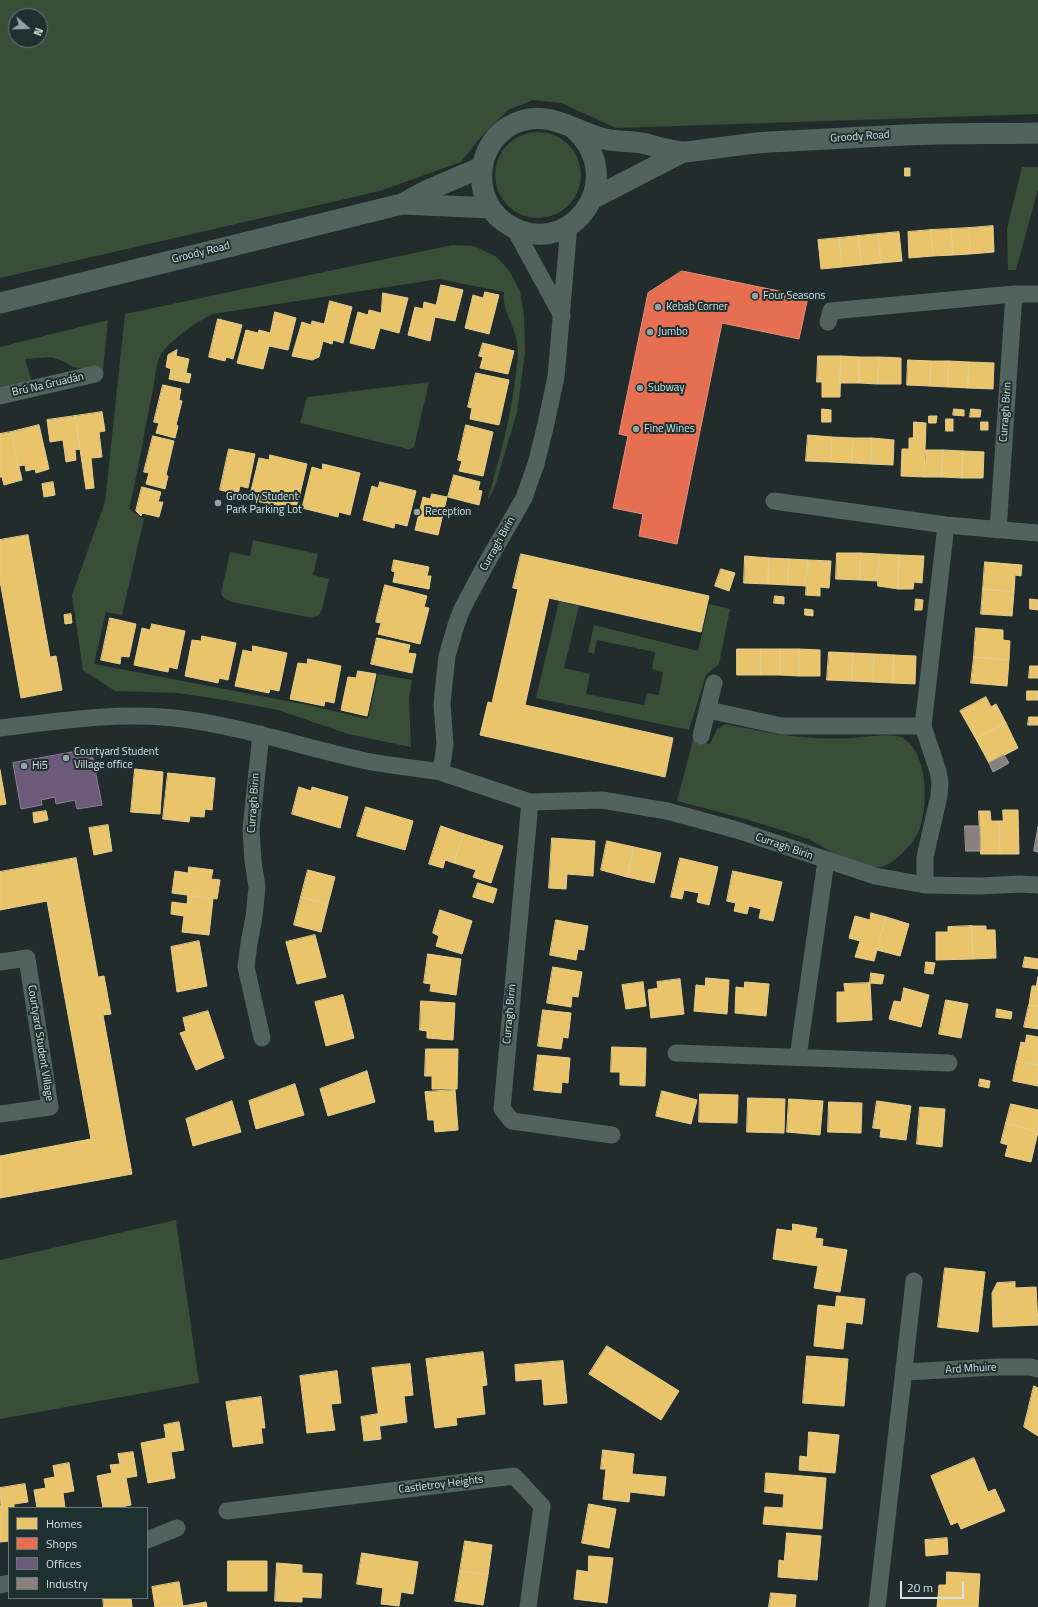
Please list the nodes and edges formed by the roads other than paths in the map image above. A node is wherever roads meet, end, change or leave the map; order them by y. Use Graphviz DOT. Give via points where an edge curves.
graph roads {
  1 [pos="572,128"];
  2 [pos="1038,133"];
  3 [pos="683,152"];
  4 [pos="482,167"];
  5 [pos="592,199"];
  6 [pos="402,204"];
  7 [pos="491,208"];
  8 [pos="569,225"];
  9 [pos="514,228"];
  10 [pos="1014,294"];
  11 [pos="1038,294"];
  12 [pos="0,303"];
  13 [pos="562,316"];
  14 [pos="828,322"];
  15 [pos="95,374"];
  16 [pos="0,396"];
  17 [pos="774,501"];
  18 [pos="946,525"];
  19 [pos="998,530"];
  20 [pos="1038,533"];
  21 [pos="714,683"];
  22 [pos="708,710"];
  23 [pos="923,726"];
  24 [pos="0,728"];
  25 [pos="261,734"];
  26 [pos="701,736"];
  27 [pos="440,772"];
  28 [pos="530,802"];
  29 [pos="826,861"];
  30 [pos="925,885"];
  31 [pos="1038,885"];
  32 [pos="0,962"];
  33 [pos="262,1038"];
  34 [pos="676,1053"];
  35 [pos="798,1057"];
  36 [pos="949,1063"];
  37 [pos="0,1114"];
  38 [pos="612,1135"];
  39 [pos="914,1281"];
  40 [pos="1038,1369"];
  41 [pos="904,1372"];
  42 [pos="227,1511"];
  43 [pos="177,1528"];
  44 [pos="148,1540"];
  45 [pos="528,1607"];
  46 [pos="877,1607"];
  1 -- 3 [label="street" via="603,139 640,142"];
  1 -- 4 [label="street" via="550,119 520,121 504,129 491,143"];
  1 -- 5 [label="street" via="589,147 597,171"];
  2 -- 3 [label="street, Groody Road" via="905,135 763,143"];
  3 -- 5 [label="street"];
  4 -- 6 [label="street"];
  4 -- 7 [label="street" via="482,185"];
  5 -- 8 [label="street" via="580,216"];
  6 -- 7 [label="street"];
  6 -- 12 [label="street, Groody Road"];
  7 -- 9 [label="street"];
  8 -- 9 [label="street" via="546,234 526,233"];
  8 -- 13 [label="street, Curragh Birin"];
  9 -- 13 [label="street"];
  10 -- 11 [label="street"];
  10 -- 14 [label="street" via="831,310"];
  10 -- 19 [label="street, Curragh Birin"];
  13 -- 27 [label="street, Curragh Birin" via="553,394 536,464 524,498 462,609 447,656 442,704 445,744"];
  15 -- 16 [label="street, Brú Na Gruadán"];
  17 -- 18 [label="street"];
  18 -- 19 [label="street"];
  18 -- 23 [label="street"];
  19 -- 20 [label="street"];
  21 -- 22 [label="street"];
  22 -- 23 [label="street" via="782,726"];
  22 -- 26 [label="street"];
  23 -- 30 [label="street" via="940,783 925,857"];
  24 -- 25 [label="street, Curragh Birin" via="87,717 139,716 176,718"];
  25 -- 27 [label="street, Curragh Birin" via="372,762"];
  25 -- 33 [label="street, Curragh Birin" via="251,829 257,887 246,968"];
  27 -- 28 [label="street, Curragh Birin"];
  28 -- 29 [label="street, Curragh Birin" via="602,800 667,811 737,830"];
  28 -- 38 [label="street, Curragh Birin" via="502,1109 512,1121"];
  29 -- 30 [label="street, Curragh Birin" via="875,876"];
  29 -- 35 [label="street, Curragh Birin"];
  30 -- 31 [label="street, Curragh Birin"];
  32 -- 37 [label="street, Courtyard Student Village" via="27,958 50,1106"];
  34 -- 35 [label="street"];
  35 -- 36 [label="street"];
  39 -- 41 [label="street"];
  40 -- 41 [label="street, Ard Mhuire" via="997,1367"];
  41 -- 46 [label="street"];
  42 -- 45 [label="street, Castletroy Heights" via="514,1476 542,1506"];
  43 -- 44 [label="street"];
}
